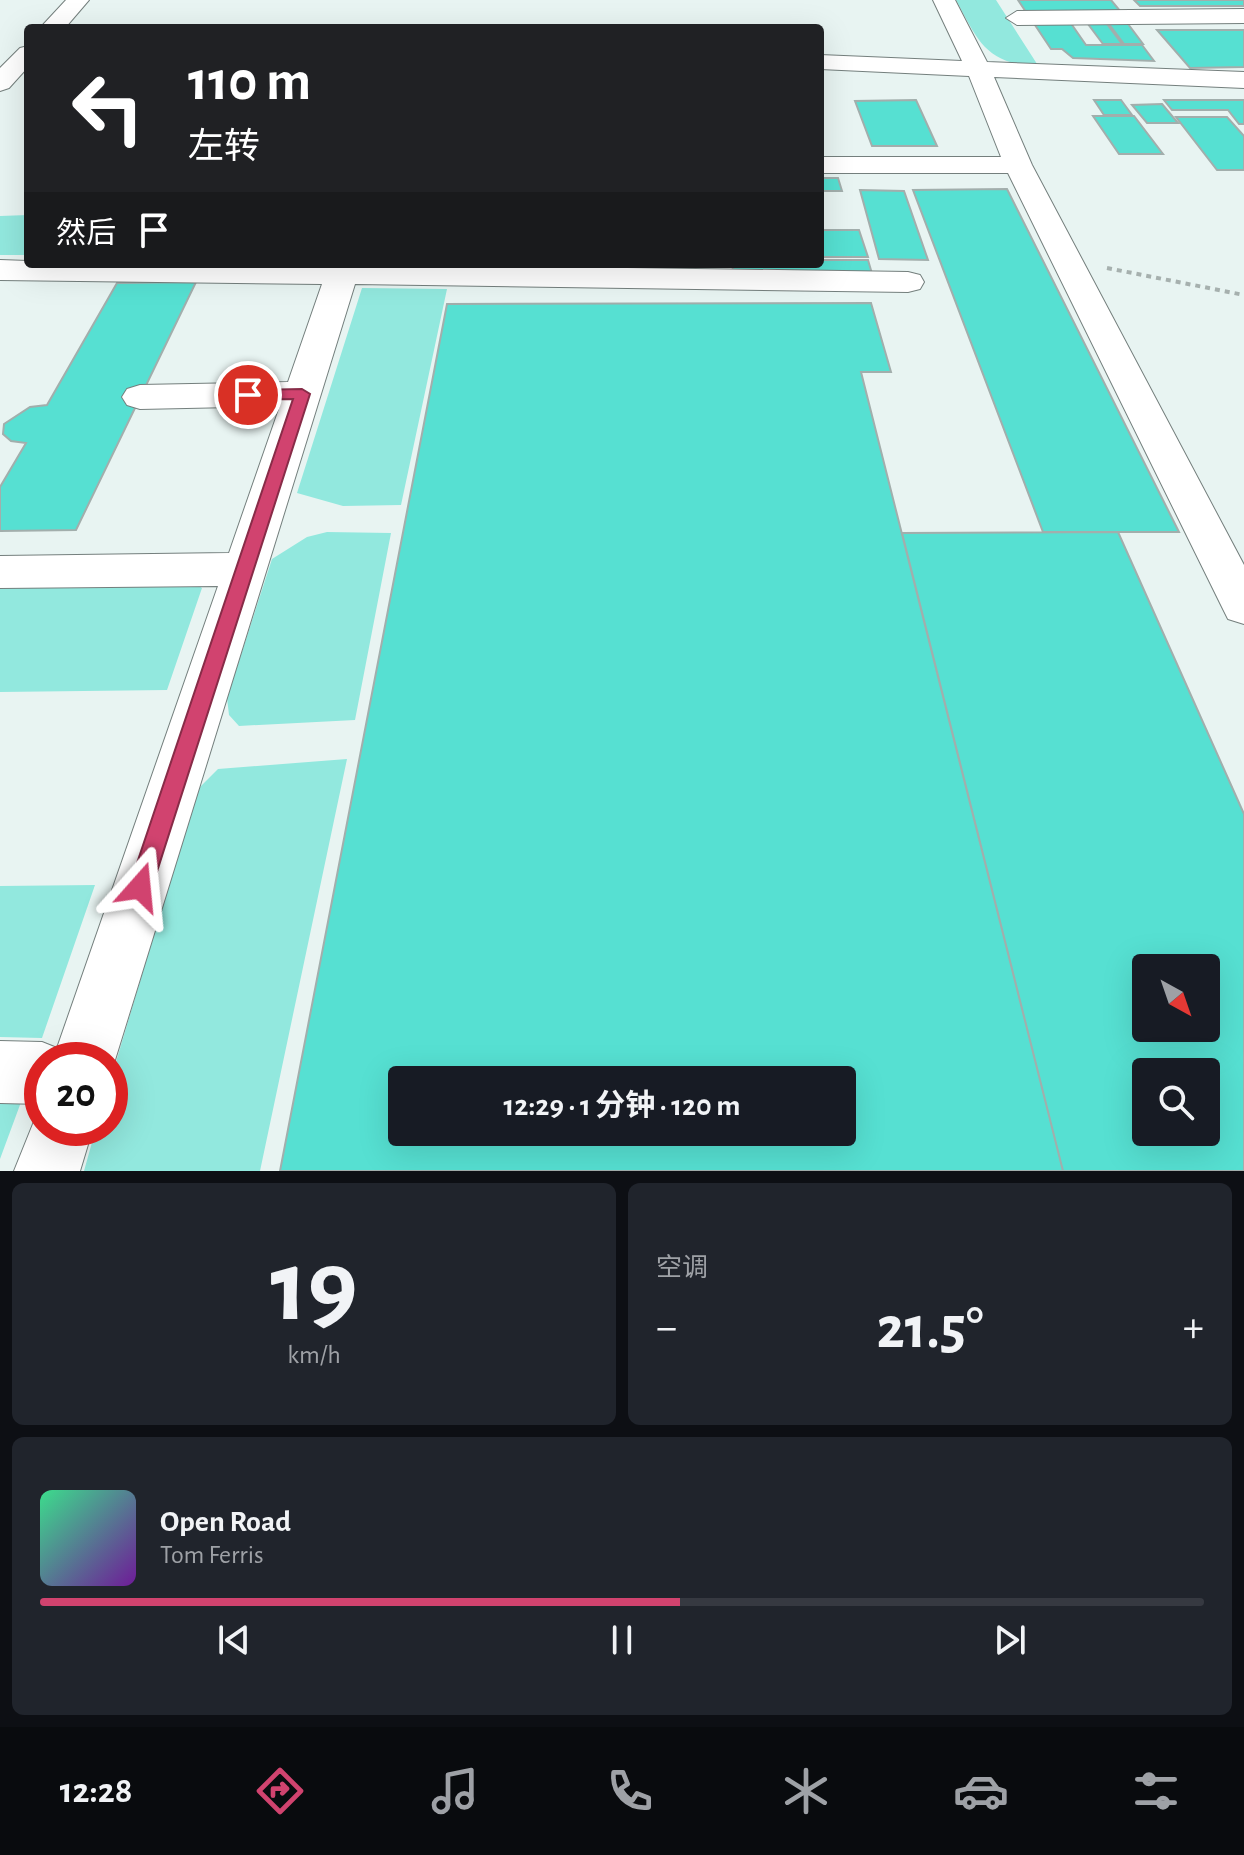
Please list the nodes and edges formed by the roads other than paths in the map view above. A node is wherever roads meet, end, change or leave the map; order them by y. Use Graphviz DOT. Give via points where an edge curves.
graph roads {
  1 [pos="78,0"];
  2 [pos="944,0"];
  3 [pos="1010,9"];
  4 [pos="1244,16"];
  5 [pos="56,24"];
  6 [pos="24,57"];
  7 [pos="824,62"];
  8 [pos="977,66"];
  9 [pos="1053,70"];
  10 [pos="1244,80"];
  11 [pos="0,83"];
  12 [pos="824,165"];
  13 [pos="1018,165"];
  14 [pos="0,270"];
  15 [pos="343,270"];
  16 [pos="670,272"];
  17 [pos="908,282"];
  18 [pos="302,394"];
  19 [pos="140,397"];
  20 [pos="244,569"];
  21 [pos="0,572"];
  22 [pos="1244,607"];
  23 [pos="90,1042"];
  24 [pos="0,1072"];
  25 [pos="24,1073"];
  26 [pos="55,1146"];
  27 [pos="47,1171"];
  1 -- 5 [label="street"];
  2 -- 8 [label="street"];
  3 -- 4 [label="street"];
  3 -- 9 [label="street"];
  6 -- 11 [label="street"];
  7 -- 8 [label="street"];
  8 -- 9 [label="street"];
  8 -- 13 [label="street"];
  9 -- 10 [label="street"];
  12 -- 13 [label="street"];
  13 -- 22 [label="street"];
  14 -- 15 [label="street"];
  15 -- 16 [label="street"];
  15 -- 18 [label="street"];
  16 -- 17 [label="street"];
  18 -- 19 [label="street"];
  18 -- 20 [label="street"];
  20 -- 21 [label="street"];
  20 -- 23 [label="street"];
  24 -- 25 [label="street"];
  26 -- 27 [label="street"];
}
